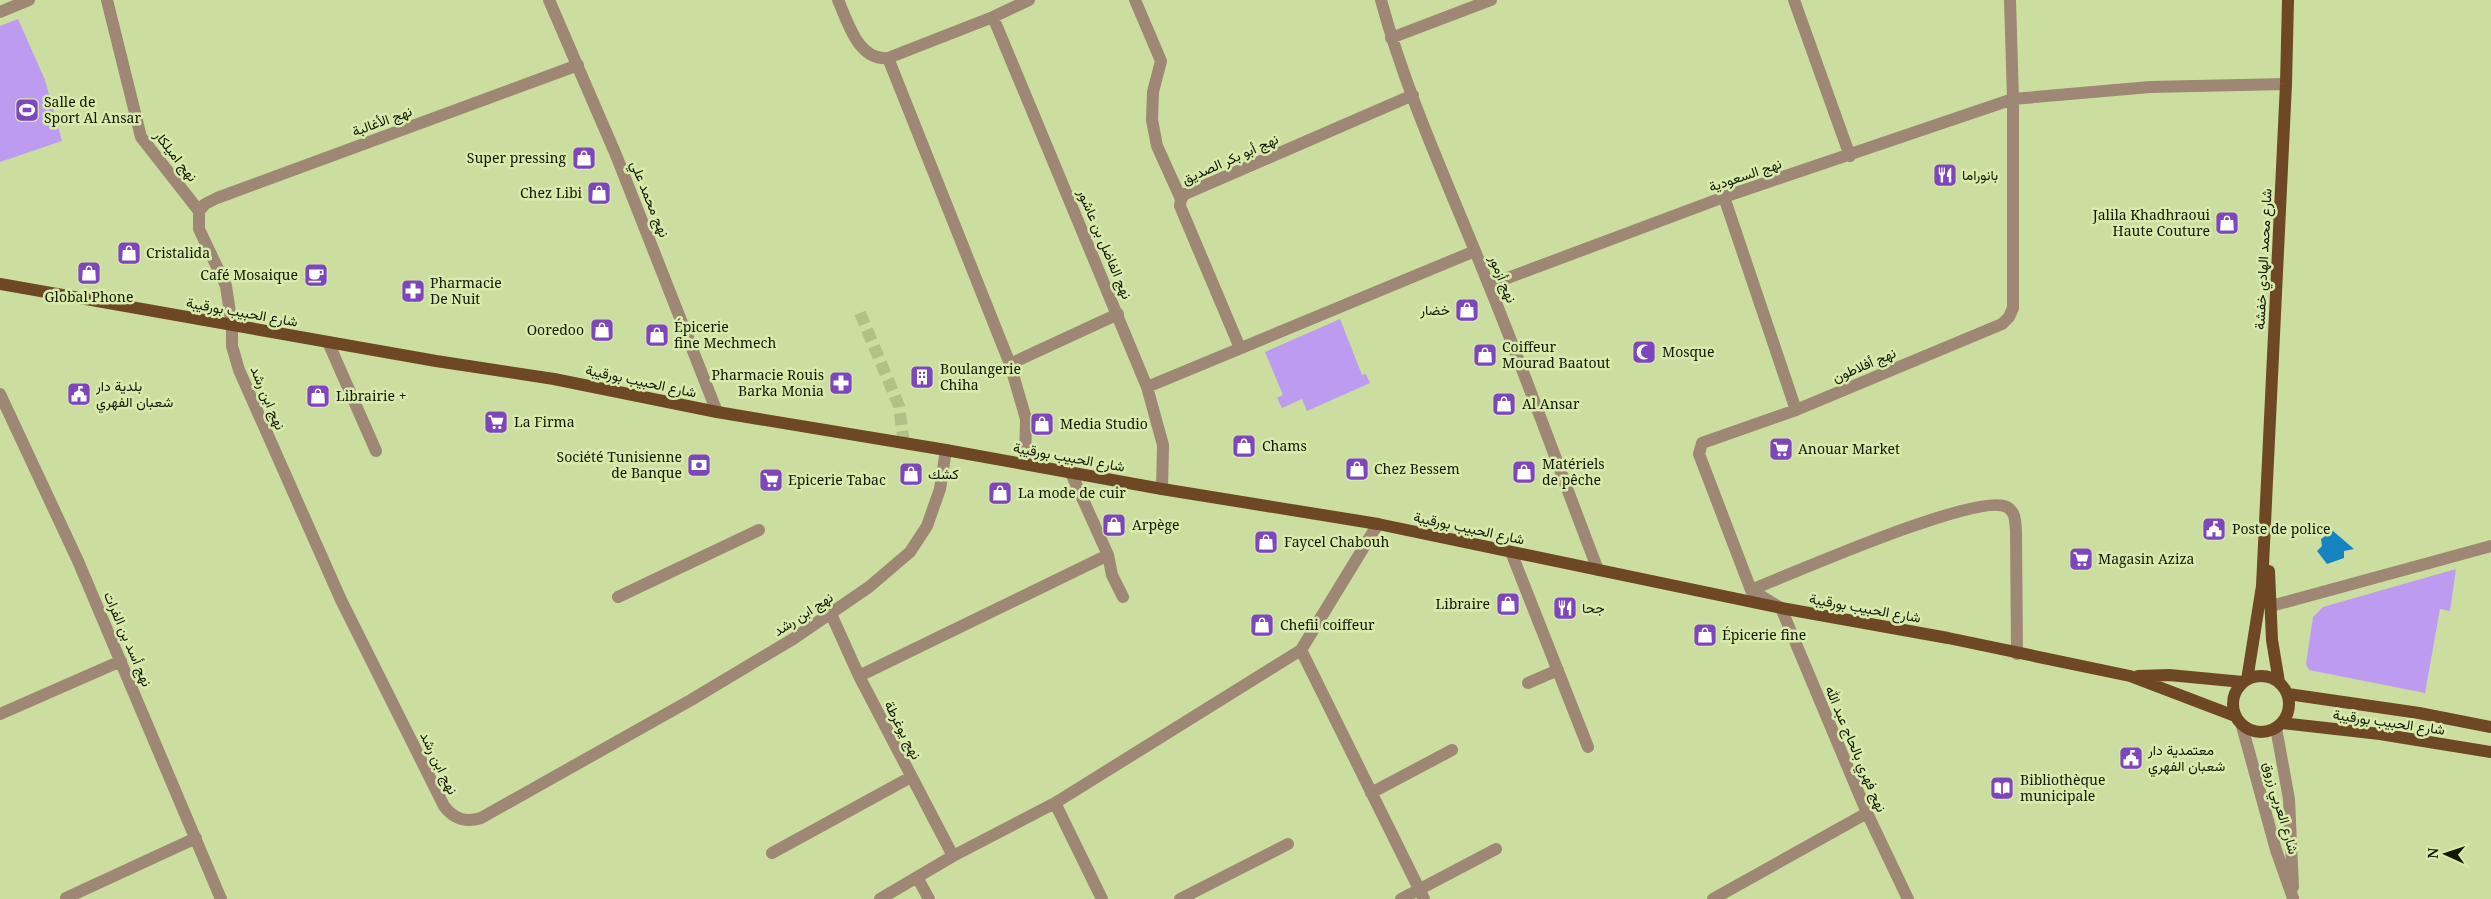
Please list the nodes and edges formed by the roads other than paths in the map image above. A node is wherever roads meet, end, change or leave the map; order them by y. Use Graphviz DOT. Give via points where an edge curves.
graph roads {
  1 [pos="29,0"];
  2 [pos="108,0"];
  3 [pos="549,0"];
  4 [pos="838,0"];
  5 [pos="1029,0"];
  6 [pos="1135,0"];
  7 [pos="1381,0"];
  8 [pos="1491,0"];
  9 [pos="1794,0"];
  10 [pos="2010,0"];
  11 [pos="2288,0"];
  12 [pos="0,12"];
  13 [pos="992,17"];
  14 [pos="1391,38"];
  15 [pos="888,58"];
  16 [pos="578,65"];
  17 [pos="2286,84"];
  18 [pos="1413,95"];
  19 [pos="2013,99"];
  20 [pos="1850,156"];
  21 [pos="1724,197"];
  22 [pos="1181,199"];
  23 [pos="199,211"];
  24 [pos="1475,251"];
  25 [pos="0,284"];
  26 [pos="1489,285"];
  27 [pos="1118,314"];
  28 [pos="232,326"];
  29 [pos="328,342"];
  30 [pos="1240,348"];
  31 [pos="1010,364"];
  32 [pos="1147,387"];
  33 [pos="0,394"];
  34 [pos="1796,410"];
  35 [pos="717,412"];
  36 [pos="946,450"];
  37 [pos="376,451"];
  38 [pos="1024,464"];
  39 [pos="1071,473"];
  40 [pos="1162,489"];
  41 [pos="2266,519"];
  42 [pos="1378,524"];
  43 [pos="759,530"];
  44 [pos="2491,546"];
  45 [pos="1511,552"];
  46 [pos="1108,555"];
  47 [pos="1598,570"];
  48 [pos="1752,590"];
  49 [pos="618,597"];
  50 [pos="1123,597"];
  51 [pos="2271,606"];
  52 [pos="1781,608"];
  53 [pos="831,614"];
  54 [pos="1301,650"];
  55 [pos="2017,654"];
  56 [pos="121,661"];
  57 [pos="1558,670"];
  58 [pos="859,676"];
  59 [pos="2130,676"];
  60 [pos="2245,681"];
  61 [pos="2279,682"];
  62 [pos="1528,683"];
  63 [pos="2288,694"];
  64 [pos="0,714"];
  65 [pos="2239,721"];
  66 [pos="2279,725"];
  67 [pos="2491,727"];
  68 [pos="1588,746"];
  69 [pos="1452,750"];
  70 [pos="2491,752"];
  71 [pos="911,777"];
  72 [pos="1371,793"];
  73 [pos="1054,803"];
  74 [pos="1867,813"];
  75 [pos="196,838"];
  76 [pos="1288,844"];
  77 [pos="1496,849"];
  78 [pos="772,853"];
  79 [pos="953,856"];
  80 [pos="917,877"];
  81 [pos="1422,894"];
  82 [pos="66,898"];
  83 [pos="2294,898"];
  84 [pos="221,899"];
  85 [pos="880,899"];
  86 [pos="928,899"];
  87 [pos="1102,899"];
  88 [pos="1180,899"];
  89 [pos="1401,899"];
  90 [pos="1713,899"];
  91 [pos="1908,899"];
  1 -- 12 [label="street"];
  2 -- 23 [label="street, نهج اميلكار" via="141,137"];
  3 -- 16 [label="street, نهج محمد علي"];
  4 -- 15 [label="street" via="861,46 875,58"];
  5 -- 13 [label="street"];
  6 -- 22 [label="street" via="1161,61 1152,120 1157,146"];
  7 -- 14 [label="street, نهج أزمور"];
  8 -- 14 [label="street"];
  9 -- 20 [label="street"];
  10 -- 19 [label="street, نهج أفلاطون"];
  11 -- 17 [label="main road, شارع محمد الهادي خفشة"];
  13 -- 15 [label="street"];
  13 -- 27 [label="street, نهج الفاضل بن عاشور"];
  14 -- 18 [label="street, نهج أزمور"];
  15 -- 31 [label="street"];
  16 -- 23 [label="street, نهج الأغالبة" via="217,198"];
  16 -- 35 [label="street, نهج محمد علي"];
  17 -- 19 [label="street, نهج السعودية" via="2150,87"];
  17 -- 41 [label="main road, شارع محمد الهادي خفشة"];
  18 -- 22 [label="street, نهج أبو بكر الصديق" via="1185,194"];
  18 -- 24 [label="street, نهج أزمور"];
  19 -- 20 [label="street, نهج السعودية"];
  19 -- 34 [label="street, نهج أفلاطون" via="2013,308 2009,317 2002,324"];
  20 -- 21 [label="street, نهج السعودية"];
  21 -- 26 [label="street, نهج السعودية"];
  21 -- 34 [label="street"];
  22 -- 30 [label="street, نهج أبو بكر الصديق" via="1180,206"];
  23 -- 28 [label="street, نهج ابن رشد" via="199,229 226,286"];
  24 -- 26 [label="street, نهج أزمور"];
  24 -- 30 [label="street"];
  25 -- 28 [label="main road, شارع الحبيب بورقيبة"];
  26 -- 47 [label="street, نهج أزمور"];
  27 -- 31 [label="street"];
  27 -- 32 [label="street, نهج الفاضل بن عاشور"];
  28 -- 29 [label="main road, شارع الحبيب بورقيبة"];
  28 -- 53 [label="street, نهج ابن رشد" via="232,346 239,370 341,600 444,806 454,817 470,821 481,818 691,700"];
  29 -- 35 [label="main road, شارع الحبيب بورقيبة" via="554,379"];
  29 -- 37 [label="street"];
  30 -- 32 [label="street"];
  31 -- 38 [label="street" via="1026,419"];
  32 -- 40 [label="street, نهج الفاضل بن عاشور" via="1163,444"];
  33 -- 56 [label="street, نهج أسد بن الفرات"];
  34 -- 48 [label="street, نهج أفلاطون" via="1702,443 1700,448 1699,454"];
  35 -- 36 [label="main road, شارع الحبيب بورقيبة"];
  36 -- 38 [label="main road, شارع الحبيب بورقيبة"];
  36 -- 53 [label="street, نهج ابن رشد" via="940,489 927,526 910,552 870,587"];
  38 -- 39 [label="main road, شارع الحبيب بورقيبة"];
  39 -- 40 [label="main road, شارع الحبيب بورقيبة"];
  39 -- 46 [label="street"];
  40 -- 42 [label="main road, شارع الحبيب بورقيبة"];
  41 -- 51 [label="main road, شارع محمد الهادي خفشة"];
  41 -- 60 [label="main road, شارع محمد الهادي خفشة" via="2262,586"];
  42 -- 45 [label="main road, شارع الحبيب بورقيبة"];
  42 -- 54 [label="street"];
  43 -- 49 [label="street"];
  44 -- 51 [label="street"];
  45 -- 47 [label="main road, شارع الحبيب بورقيبة"];
  45 -- 57 [label="street"];
  46 -- 50 [label="street" via="1112,575"];
  46 -- 58 [label="street"];
  47 -- 52 [label="main road, شارع الحبيب بورقيبة"];
  48 -- 52 [label="street"];
  48 -- 55 [label="street" via="1847,550 1967,508 1993,504 2007,507 2014,514 2016,531"];
  51 -- 61 [label="main road, شارع محمد الهادي خفشة" via="2272,640"];
  52 -- 55 [label="main road, شارع الحبيب بورقيبة" via="1948,638"];
  52 -- 74 [label="street, نهج فهري بالحاج عبد الله"];
  53 -- 58 [label="street, نهج يوغرطة"];
  54 -- 72 [label="street"];
  54 -- 73 [label="street"];
  55 -- 59 [label="main road, شارع الحبيب بورقيبة"];
  56 -- 64 [label="street"];
  56 -- 75 [label="street, نهج أسد بن الفرات"];
  57 -- 62 [label="street"];
  57 -- 68 [label="street"];
  58 -- 71 [label="street, نهج يوغرطة"];
  59 -- 60 [label="main road, شارع الحبيب بورقيبة" via="2168,675"];
  59 -- 65 [label="main road, شارع الحبيب بورقيبة"];
  60 -- 61 [label="main road" via="2266,676"];
  60 -- 65 [label="main road" via="2234,696 2233,704"];
  61 -- 63 [label="main road"];
  63 -- 66 [label="main road" via="2289,709"];
  63 -- 67 [label="main road, شارع الحبيب بورقيبة"];
  65 -- 66 [label="main road" via="2259,732"];
  65 -- 83 [label="street, شارع العربي زروق" via="2276,850"];
  66 -- 70 [label="main road, شارع الحبيب بورقيبة" via="2380,734"];
  66 -- 83 [label="street, شارع العربي زروق" via="2289,799"];
  69 -- 72 [label="street"];
  71 -- 78 [label="street"];
  71 -- 79 [label="street, نهج يوغرطة"];
  72 -- 81 [label="street"];
  73 -- 79 [label="street"];
  73 -- 87 [label="street"];
  74 -- 90 [label="street"];
  74 -- 91 [label="street, نهج فهري بالحاج عبد الله"];
  75 -- 82 [label="street"];
  75 -- 84 [label="street, نهج أسد بن الفرات"];
  76 -- 88 [label="street"];
  77 -- 81 [label="street"];
  79 -- 80 [label="street"];
  80 -- 85 [label="street"];
  80 -- 86 [label="street"];
  81 -- 89 [label="street"];
}
